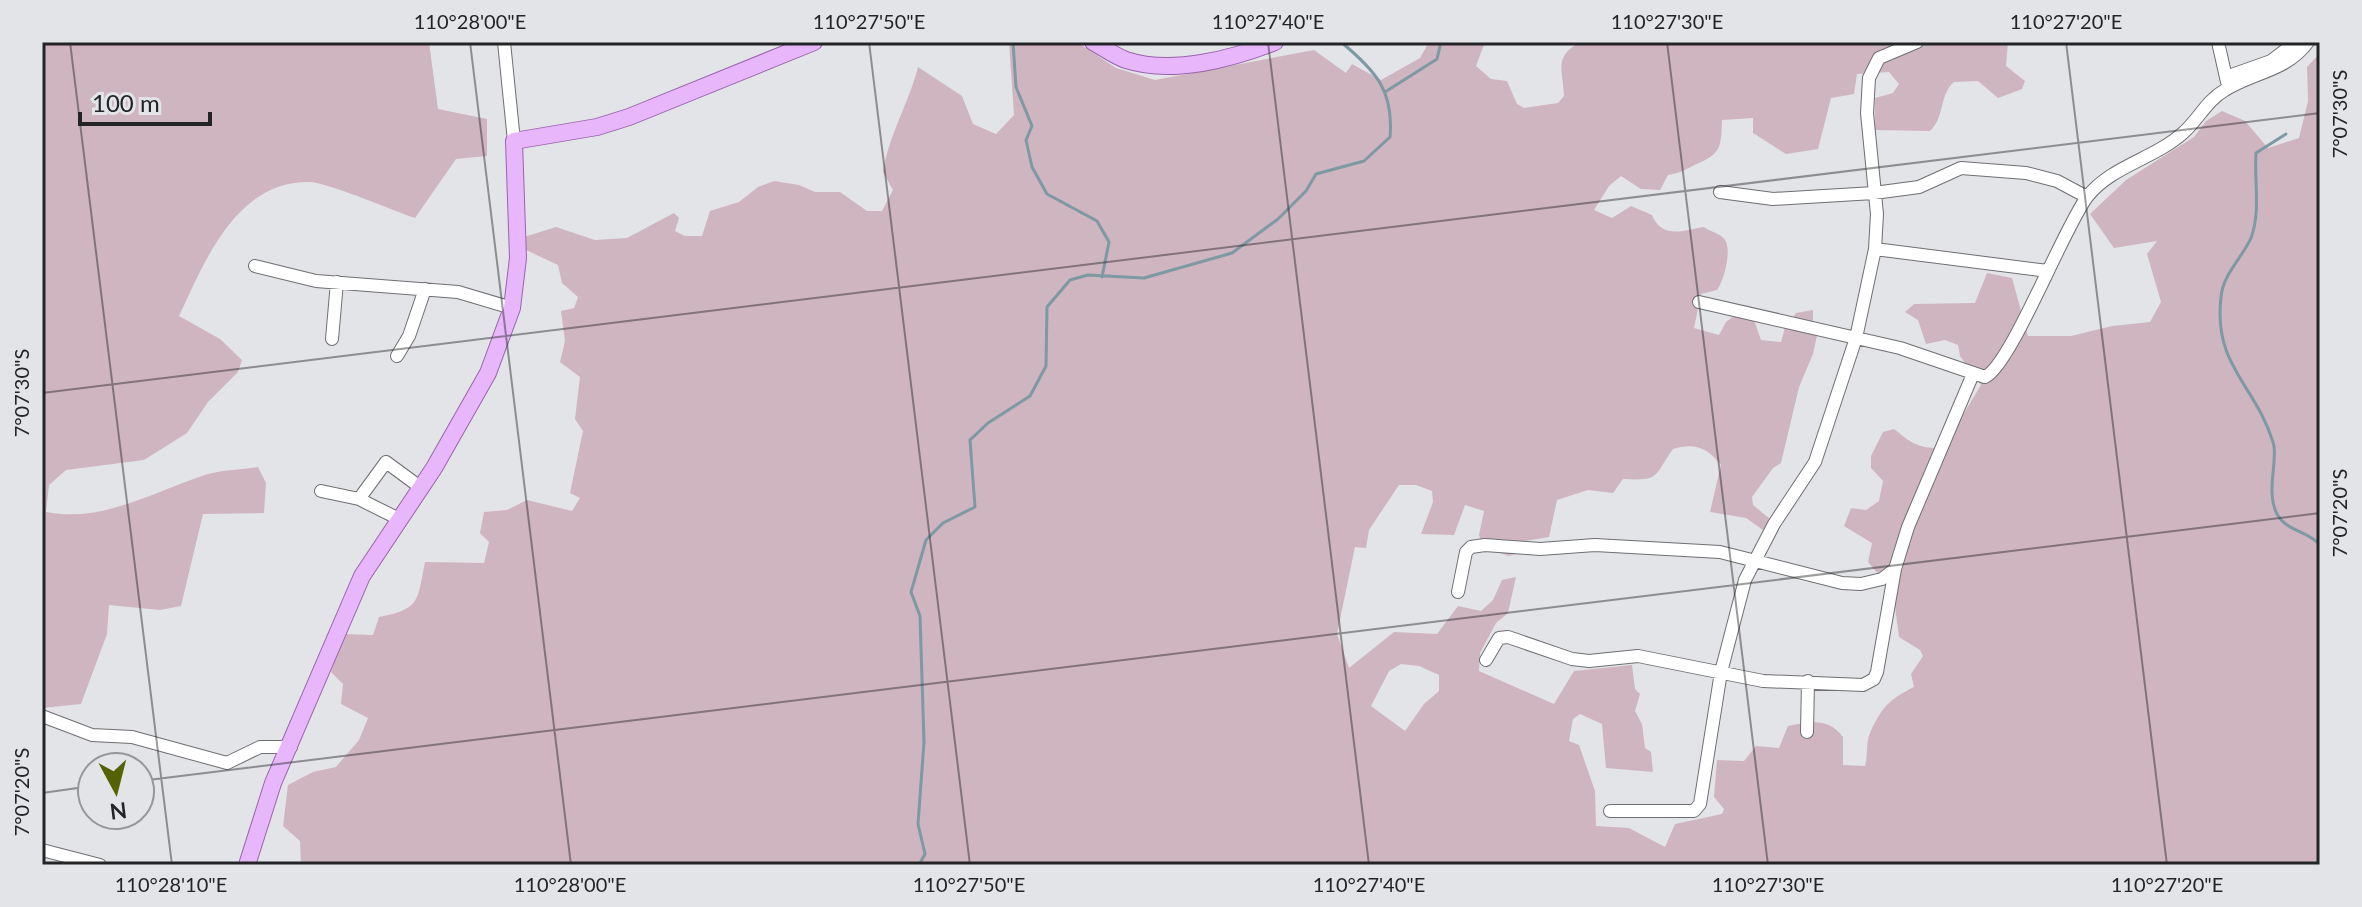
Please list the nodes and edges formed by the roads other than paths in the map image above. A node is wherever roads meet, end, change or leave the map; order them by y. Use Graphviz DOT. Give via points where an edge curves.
graph roads {
  1 [pos="504,42"];
  2 [pos="814,42"];
  3 [pos="1093,42"];
  4 [pos="1275,42"];
  5 [pos="1917,42"];
  6 [pos="2218,42"];
  7 [pos="2308,42"];
  8 [pos="2293,43"];
  9 [pos="2227,82"];
  10 [pos="514,141"];
  11 [pos="1720,192"];
  12 [pos="1874,193"];
  13 [pos="2087,197"];
  14 [pos="1875,249"];
  15 [pos="255,266"];
  16 [pos="2048,271"];
  17 [pos="337,282"];
  18 [pos="425,289"];
  19 [pos="1699,302"];
  20 [pos="512,308"];
  21 [pos="1856,338"];
  22 [pos="332,339"];
  23 [pos="397,356"];
  24 [pos="1973,374"];
  25 [pos="420,487"];
  26 [pos="321,491"];
  27 [pos="359,499"];
  28 [pos="397,518"];
  29 [pos="1754,559"];
  30 [pos="1895,569"];
  31 [pos="1458,592"];
  32 [pos="1486,660"];
  33 [pos="1721,672"];
  34 [pos="1808,681"];
  35 [pos="42,716"];
  36 [pos="1807,732"];
  37 [pos="291,747"];
  38 [pos="1610,811"];
  39 [pos="42,850"];
  40 [pos="100,865"];
  41 [pos="247,865"];
  1 -- 10 [label="street"];
  2 -- 10 [label="main road" via="629,117"];
  3 -- 4 [label="main road" via="1127,60 1155,64 1198,63"];
  5 -- 12 [label="street" via="1879,58 1869,78"];
  6 -- 9 [label="street"];
  7 -- 9 [label="street" via="2293,61"];
  8 -- 9 [label="street" via="2271,61"];
  9 -- 13 [label="street" via="2173,142 2114,173"];
  10 -- 20 [label="main road" via="518,258"];
  11 -- 12 [label="street" via="1773,199"];
  12 -- 13 [label="street" via="1919,187 1961,168 2026,173"];
  12 -- 14 [label="street"];
  13 -- 16 [label="street"];
  14 -- 16 [label="street"];
  14 -- 21 [label="street"];
  15 -- 17 [label="street"];
  16 -- 24 [label="street" via="1997,367 1985,377"];
  17 -- 18 [label="street"];
  17 -- 22 [label="street"];
  18 -- 20 [label="street" via="458,292"];
  18 -- 23 [label="street"];
  19 -- 21 [label="street"];
  20 -- 25 [label="main road" via="488,373"];
  21 -- 24 [label="street"];
  21 -- 29 [label="street" via="1815,462"];
  24 -- 30 [label="street"];
  25 -- 27 [label="street" via="386,462"];
  25 -- 28 [label="main road"];
  26 -- 27 [label="street"];
  27 -- 28 [label="street"];
  28 -- 37 [label="main road" via="337,627"];
  29 -- 30 [label="street" via="1842,583 1882,579"];
  29 -- 31 [label="street" via="1595,545 1476,546 1466,552"];
  29 -- 33 [label="street"];
  30 -- 34 [label="street" via="1874,679 1863,685"];
  32 -- 33 [label="street" via="1499,638 1508,637 1572,659 1638,656"];
  33 -- 34 [label="street" via="1763,681"];
  33 -- 38 [label="street" via="1698,809 1657,814"];
  34 -- 36 [label="street"];
  35 -- 37 [label="street" via="92,735 132,737 227,763 260,747"];
  37 -- 41 [label="main road" via="273,783"];
  39 -- 40 [label="street"];
}
